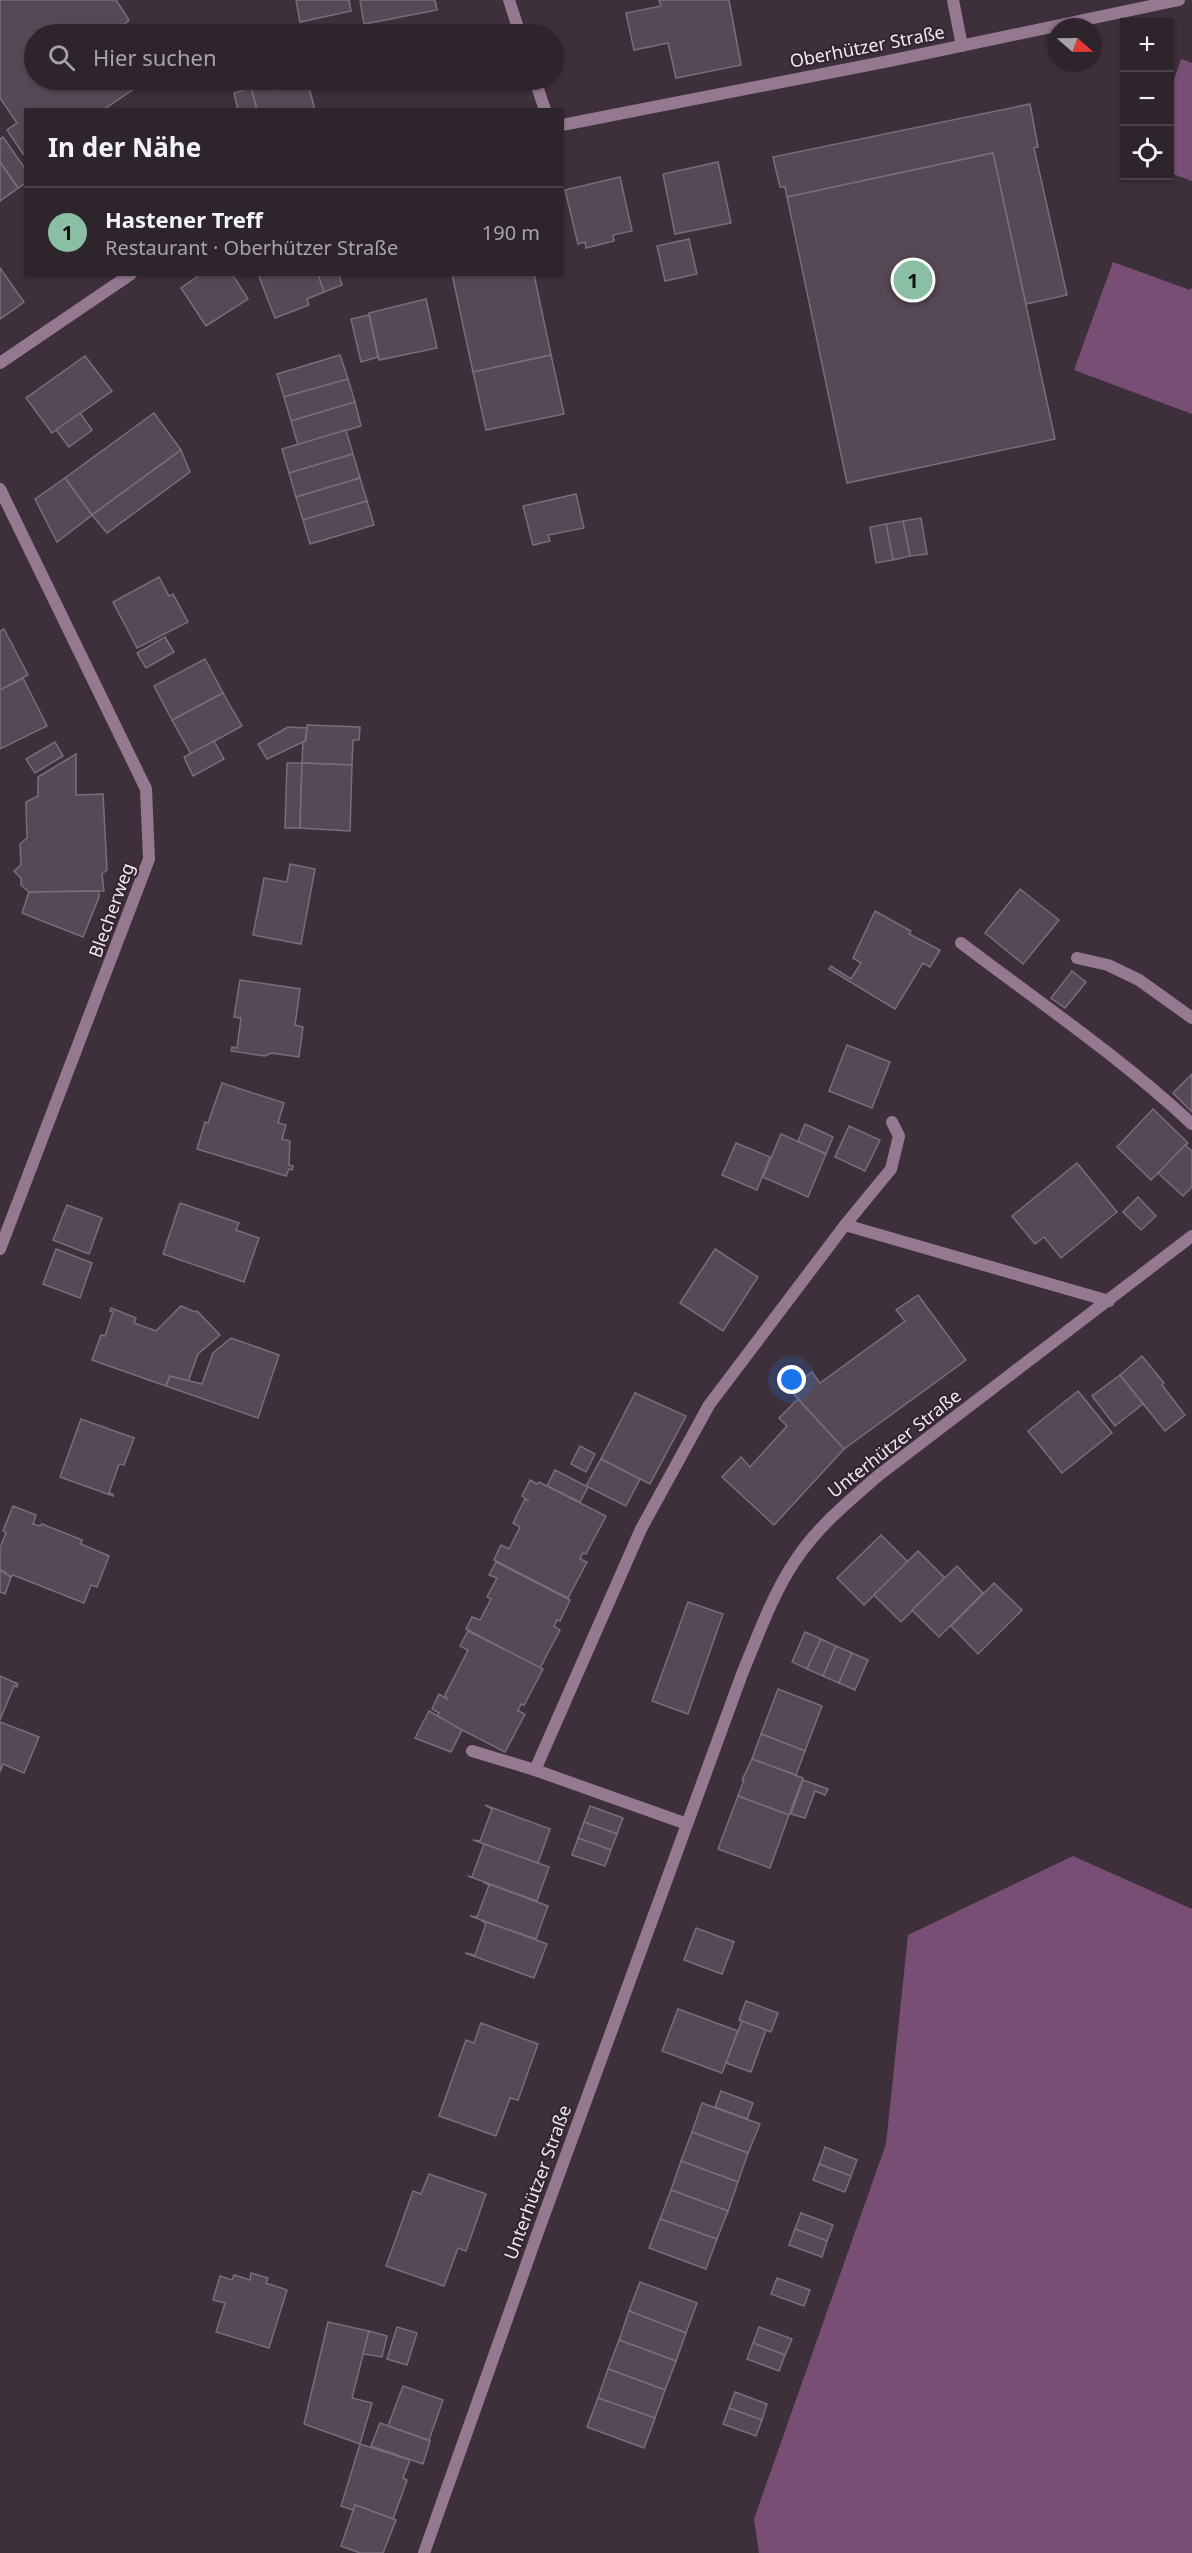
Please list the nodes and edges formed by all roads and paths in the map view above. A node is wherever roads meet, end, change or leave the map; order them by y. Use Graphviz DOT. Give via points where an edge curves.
graph roads {
  1 [pos="509,0"];
  2 [pos="953,0"];
  3 [pos="1179,0"];
  4 [pos="517,24"];
  5 [pos="962,46"];
  6 [pos="538,90"];
  7 [pos="543,108"];
  8 [pos="564,125"];
  9 [pos="128,276"];
  10 [pos="0,363"];
  11 [pos="0,489"];
  12 [pos="961,944"];
  13 [pos="1077,958"];
  14 [pos="1192,1018"];
  15 [pos="892,1122"];
  16 [pos="1192,1124"];
  17 [pos="845,1224"];
  18 [pos="1192,1236"];
  19 [pos="0,1249"];
  20 [pos="1109,1301"];
  21 [pos="472,1751"];
  22 [pos="535,1770"];
  23 [pos="687,1824"];
  24 [pos="424,2553"];
  1 -- 4 [label="street"];
  2 -- 5 [label="street"];
  3 -- 5 [label="street, Oberhützer Straße"];
  5 -- 8 [label="street, Oberhützer Straße"];
  6 -- 7 [label="street"];
  9 -- 10 [label="street"];
  11 -- 19 [label="street, Blecherweg" via="146,789 149,860"];
  12 -- 16 [label="street" via="1107,1051"];
  13 -- 14 [label="street" via="1108,965 1138,980"];
  15 -- 17 [label="street" via="899,1136 891,1169"];
  17 -- 20 [label="street"];
  17 -- 22 [label="street" via="709,1405 642,1528"];
  18 -- 20 [label="street, Unterhützer Straße"];
  20 -- 23 [label="street, Unterhützer Straße" via="879,1475 834,1515 795,1560 742,1674"];
  21 -- 22 [label="street"];
  22 -- 23 [label="street"];
  23 -- 24 [label="street, Unterhützer Straße"];
}
